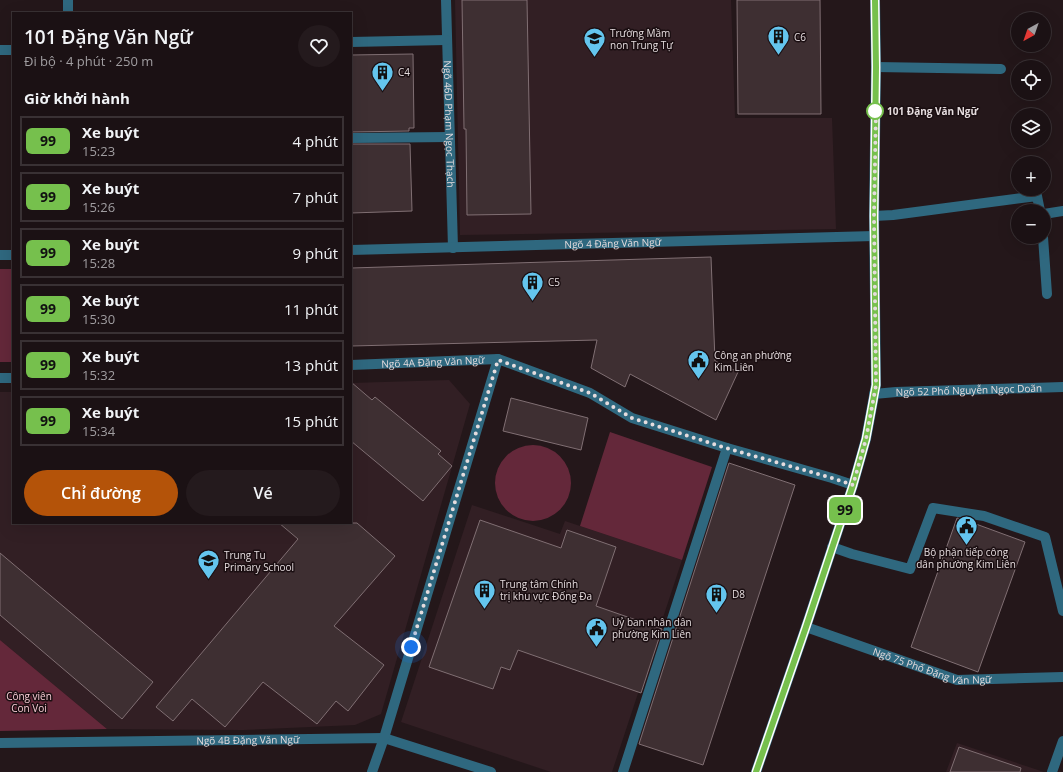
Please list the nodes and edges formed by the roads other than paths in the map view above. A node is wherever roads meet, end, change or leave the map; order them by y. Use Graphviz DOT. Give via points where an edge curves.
graph roads {
  1 [pos="68,0"];
  2 [pos="446,0"];
  3 [pos="875,0"];
  4 [pos="68,12"];
  5 [pos="446,40"];
  6 [pos="352,42"];
  7 [pos="0,50"];
  8 [pos="12,50"];
  9 [pos="876,67"];
  10 [pos="1001,69"];
  11 [pos="352,138"];
  12 [pos="449,138"];
  13 [pos="1039,204"];
  14 [pos="1063,211"];
  15 [pos="1051,213"];
  16 [pos="874,216"];
  17 [pos="874,236"];
  18 [pos="1043,244"];
  19 [pos="453,248"];
  20 [pos="352,250"];
  21 [pos="0,255"];
  22 [pos="12,255"];
  23 [pos="1046,294"];
  24 [pos="498,360"];
  25 [pos="352,365"];
  26 [pos="0,378"];
  27 [pos="12,378"];
  28 [pos="1063,387"];
  29 [pos="874,394"];
  30 [pos="726,448"];
  31 [pos="853,485"];
  32 [pos="832,547"];
  33 [pos="1063,611"];
  34 [pos="806,627"];
  35 [pos="1063,676"];
  36 [pos="384,738"];
  37 [pos="1063,741"];
  38 [pos="0,743"];
  39 [pos="372,772"];
  40 [pos="491,772"];
  41 [pos="623,772"];
  42 [pos="756,772"];
  43 [pos="1052,772"];
  1 -- 4 [label="street"];
  2 -- 5 [label="street, Ngõ 46D Phạm Ngọc Thạch"];
  3 -- 9 [label="street"];
  5 -- 6 [label="street"];
  5 -- 12 [label="street, Ngõ 46D Phạm Ngọc Thạch"];
  7 -- 8 [label="street"];
  9 -- 10 [label="street"];
  9 -- 16 [label="street"];
  11 -- 12 [label="street"];
  12 -- 19 [label="street, Ngõ 46D Phạm Ngọc Thạch"];
  13 -- 16 [label="street" via="1038,196"];
  14 -- 15 [label="street"];
  16 -- 17 [label="street"];
  17 -- 19 [label="street, Ngõ 4 Đặng Văn Ngữ"];
  17 -- 29 [label="street"];
  18 -- 23 [label="street"];
  19 -- 20 [label="street, Ngõ 4 Đặng Văn Ngữ"];
  21 -- 22 [label="street"];
  24 -- 25 [label="street, Ngõ 4A Đặng Văn Ngữ"];
  24 -- 30 [label="street, Ngõ 4A Đặng Văn Ngữ" via="590,393 632,418"];
  24 -- 36 [label="street"];
  26 -- 27 [label="street"];
  28 -- 29 [label="street, Ngõ 52 Phố Nguyễn Ngọc Doãn"];
  29 -- 31 [label="street" via="866,439"];
  30 -- 31 [label="street, Ngõ 4A Đặng Văn Ngữ"];
  30 -- 41 [label="street"];
  31 -- 32 [label="street"];
  32 -- 33 [label="street" via="910,569 933,508 984,516 1045,537"];
  32 -- 34 [label="street"];
  34 -- 35 [label="street, Ngõ 75 Phố Đặng Văn Ngữ" via="957,680"];
  34 -- 42 [label="street"];
  36 -- 38 [label="street, Ngõ 4B Đặng Văn Ngữ"];
  36 -- 39 [label="street"];
  36 -- 40 [label="street, Ngõ 4B Đặng Văn Ngữ"];
  37 -- 43 [label="street"];
}
